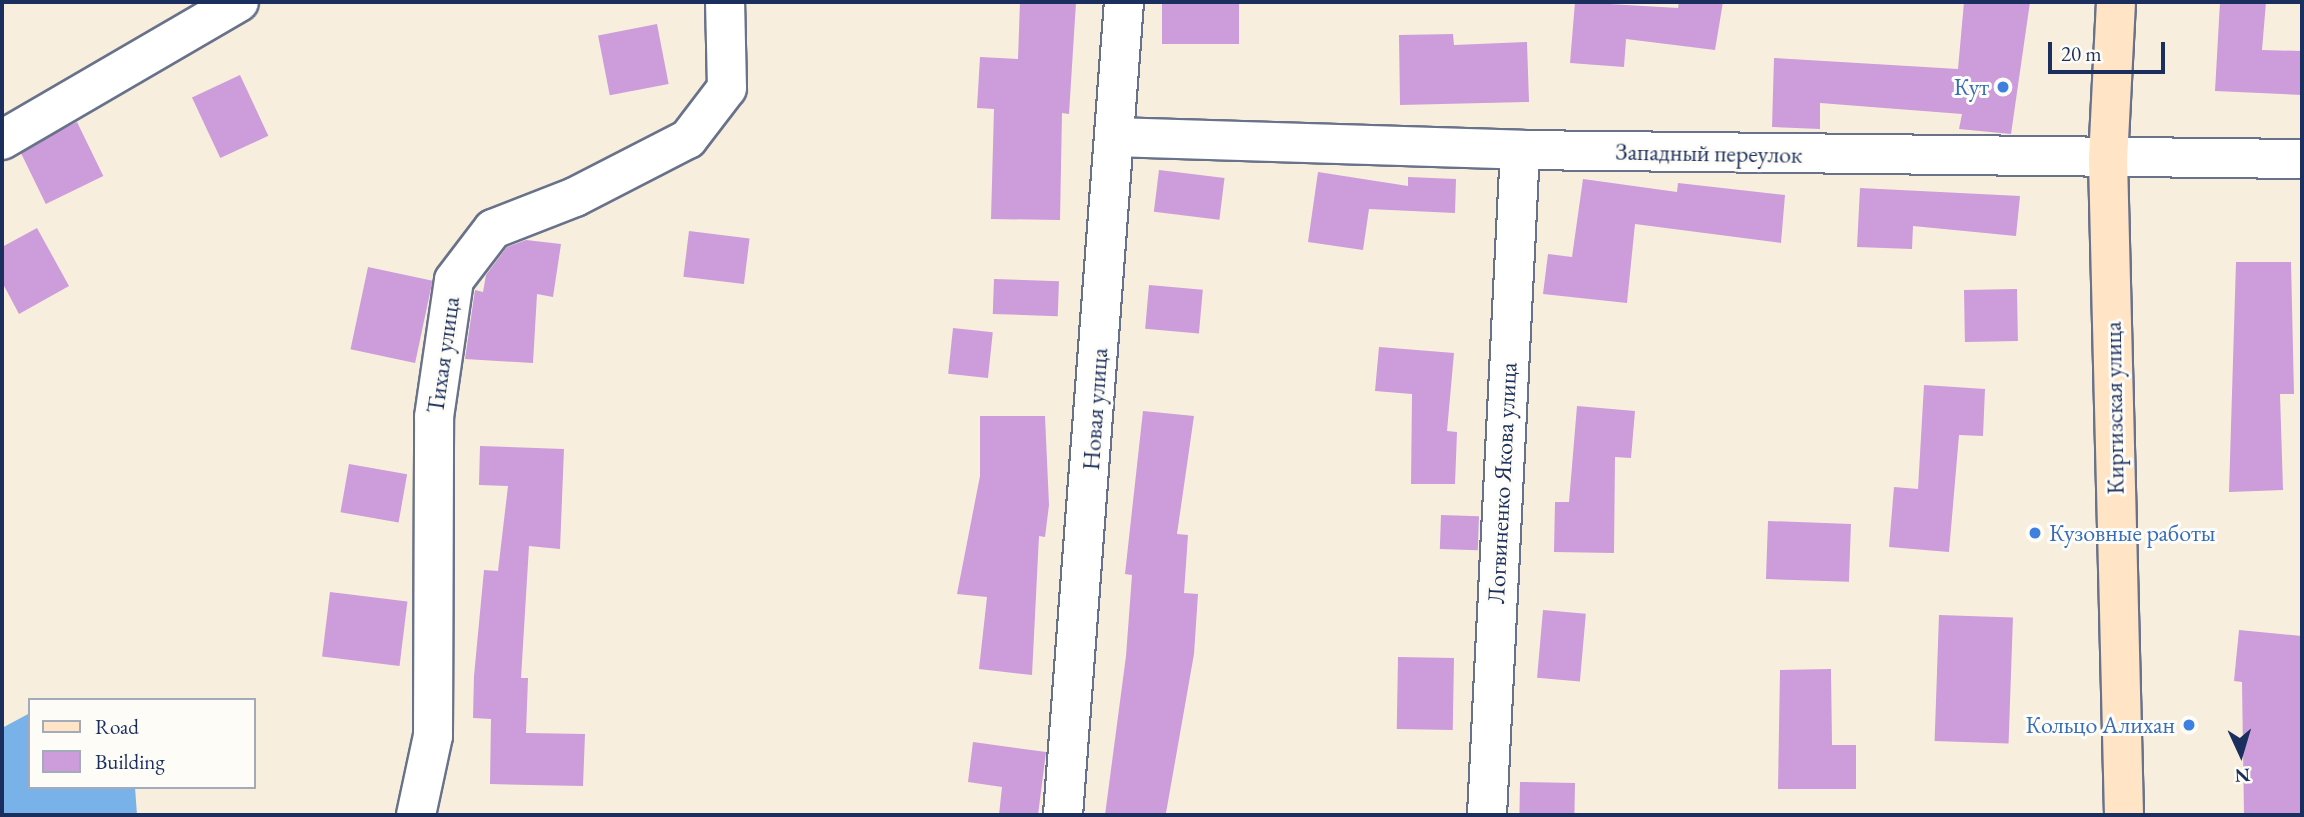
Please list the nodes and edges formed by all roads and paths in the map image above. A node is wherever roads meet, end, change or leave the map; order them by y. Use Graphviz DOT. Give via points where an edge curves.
graph roads {
  1 [pos="239,2"];
  2 [pos="725,2"];
  3 [pos="1124,2"];
  4 [pos="2116,2"];
  5 [pos="1116,137"];
  6 [pos="2,140"];
  7 [pos="1520,150"];
  8 [pos="2302,159"];
  9 [pos="2108,160"];
  10 [pos="416,815"];
  11 [pos="1063,815"];
  12 [pos="1487,815"];
  13 [pos="2124,815"];
  1 -- 6 [label="street"];
  2 -- 10 [label="street, Тихая улица" via="727,88 688,139 575,197 493,229 454,280 434,417 433,736"];
  3 -- 5 [label="street, Новая улица"];
  4 -- 9 [label="main road, Киргизская улица"];
  5 -- 7 [label="street, Западный переулок"];
  5 -- 11 [label="street, Новая улица"];
  7 -- 9 [label="street, Западный переулок"];
  7 -- 12 [label="street, Логвиненко Якова улица"];
  8 -- 9 [label="street, Западный переулок"];
  9 -- 13 [label="main road, Киргизская улица"];
}
